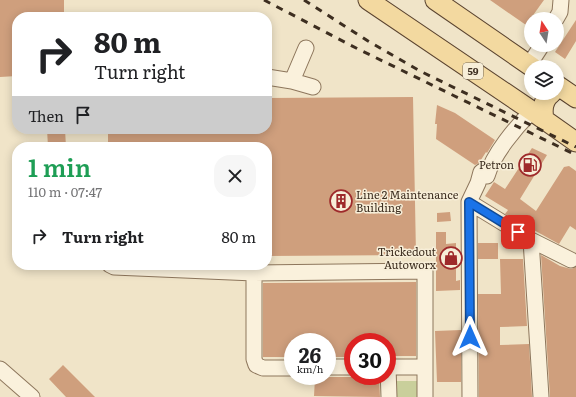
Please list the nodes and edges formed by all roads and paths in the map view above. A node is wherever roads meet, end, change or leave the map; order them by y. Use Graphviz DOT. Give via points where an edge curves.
graph roads {
  1 [pos="368,0"];
  2 [pos="435,0"];
  3 [pos="561,0"];
  4 [pos="560,12"];
  5 [pos="306,48"];
  6 [pos="524,62"];
  7 [pos="272,78"];
  8 [pos="292,81"];
  9 [pos="313,87"];
  10 [pos="536,100"];
  11 [pos="545,100"];
  12 [pos="533,112"];
  13 [pos="576,142"];
  14 [pos="469,202"];
  15 [pos="531,240"];
  16 [pos="571,260"];
  17 [pos="194,270"];
  18 [pos="254,273"];
  19 [pos="396,367"];
  20 [pos="425,367"];
  21 [pos="284,368"];
  22 [pos="0,369"];
  23 [pos="389,385"];
  24 [pos="32,397"];
  25 [pos="389,397"];
  26 [pos="425,397"];
  27 [pos="470,397"];
  28 [pos="541,397"];
  1 -- 12 [label="main road, 59"];
  2 -- 6 [label="main road"];
  3 -- 4 [label="street"];
  5 -- 8 [label="street"];
  7 -- 8 [label="street"];
  8 -- 9 [label="street"];
  10 -- 12 [label="main road"];
  11 -- 12 [label="main road" via="543,113"];
  12 -- 13 [label="main road, 59"];
  12 -- 14 [label="street" via="517,126 490,167 481,172"];
  14 -- 15 [label="street"];
  14 -- 27 [label="street"];
  15 -- 16 [label="street"];
  15 -- 28 [label="street"];
  17 -- 18 [label="street"];
  18 -- 20 [label="street" via="425,271"];
  18 -- 21 [label="street" via="254,359 256,365 263,368"];
  19 -- 20 [label="street"];
  20 -- 26 [label="street"];
  22 -- 24 [label="street"];
  23 -- 25 [label="street"];
}
